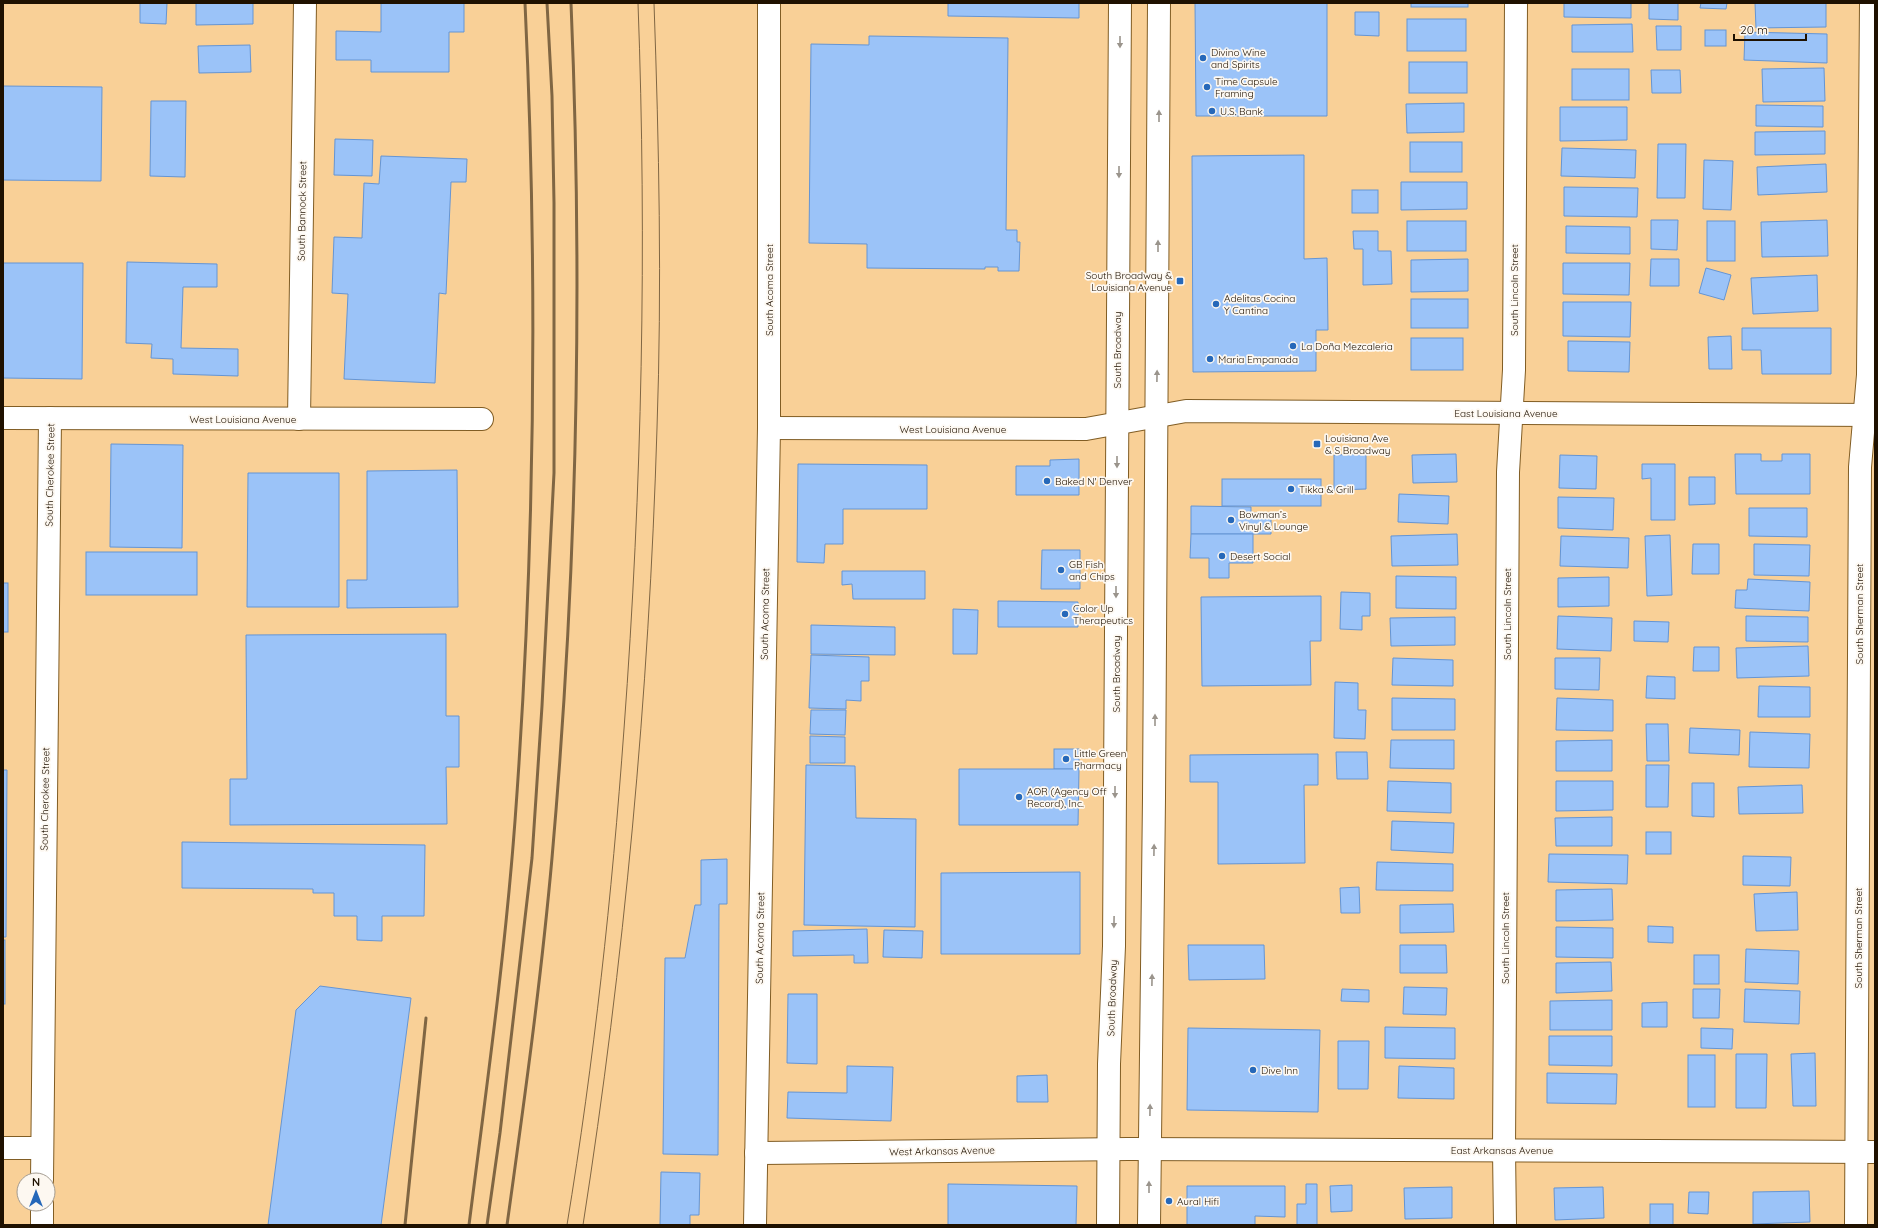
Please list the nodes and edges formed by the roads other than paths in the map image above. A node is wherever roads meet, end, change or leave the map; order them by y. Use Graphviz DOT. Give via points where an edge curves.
graph roads {
  1 [pos="305,3"];
  2 [pos="769,3"];
  3 [pos="1120,3"];
  4 [pos="1159,3"];
  5 [pos="1516,3"];
  6 [pos="1871,3"];
  7 [pos="1511,414"];
  8 [pos="1869,415"];
  9 [pos="3,418"];
  10 [pos="50,418"];
  11 [pos="299,419"];
  12 [pos="482,419"];
  13 [pos="1137,419"];
  14 [pos="769,428"];
  15 [pos="3,1148"];
  16 [pos="41,1148"];
  17 [pos="1129,1149"];
  18 [pos="1504,1150"];
  19 [pos="1866,1152"];
  20 [pos="756,1153"];
  21 [pos="42,1172"];
  22 [pos="42,1212"];
  23 [pos="42,1225"];
  24 [pos="755,1225"];
  25 [pos="1108,1225"];
  26 [pos="1149,1225"];
  27 [pos="1505,1225"];
  28 [pos="1856,1225"];
  1 -- 11 [label="street, South Bannock Street"];
  2 -- 14 [label="street, South Acoma Street"];
  3 -- 13 [label="street, South Broadway, one-way"];
  13 -- 4 [label="street, South Broadway, one-way"];
  5 -- 7 [label="street, South Lincoln Street" via="1514,362"];
  6 -- 8 [label="street, South Sherman Street"];
  7 -- 8 [label="street, East Louisiana Avenue"];
  7 -- 13 [label="street, East Louisiana Avenue" via="1186,411"];
  7 -- 18 [label="street, South Lincoln Street" via="1508,480"];
  8 -- 19 [label="street, South Sherman Street" via="1860,467"];
  9 -- 10 [label="street, West Louisiana Avenue"];
  10 -- 11 [label="street, West Louisiana Avenue"];
  10 -- 16 [label="street, South Cherokee Street"];
  11 -- 12 [label="street, West Louisiana Avenue"];
  13 -- 14 [label="street, West Louisiana Avenue" via="1086,429"];
  17 -- 13 [label="street, South Broadway, one-way" via="1155,782"];
  13 -- 17 [label="street, South Broadway, one-way" via="1109,1064"];
  14 -- 20 [label="street, South Acoma Street"];
  15 -- 16 [label="street"];
  16 -- 21 [label="street, South Cherokee Street"];
  17 -- 18 [label="street, East Arkansas Avenue"];
  17 -- 20 [label="street, West Arkansas Avenue"];
  17 -- 25 [label="street, South Broadway"];
  26 -- 17 [label="street, South Broadway, one-way"];
  18 -- 19 [label="street, East Arkansas Avenue"];
  18 -- 27 [label="street, South Lincoln Street"];
  19 -- 28 [label="street, South Sherman Street"];
  20 -- 24 [label="street, South Acoma Street"];
  22 -- 23 [label="street"];
}
